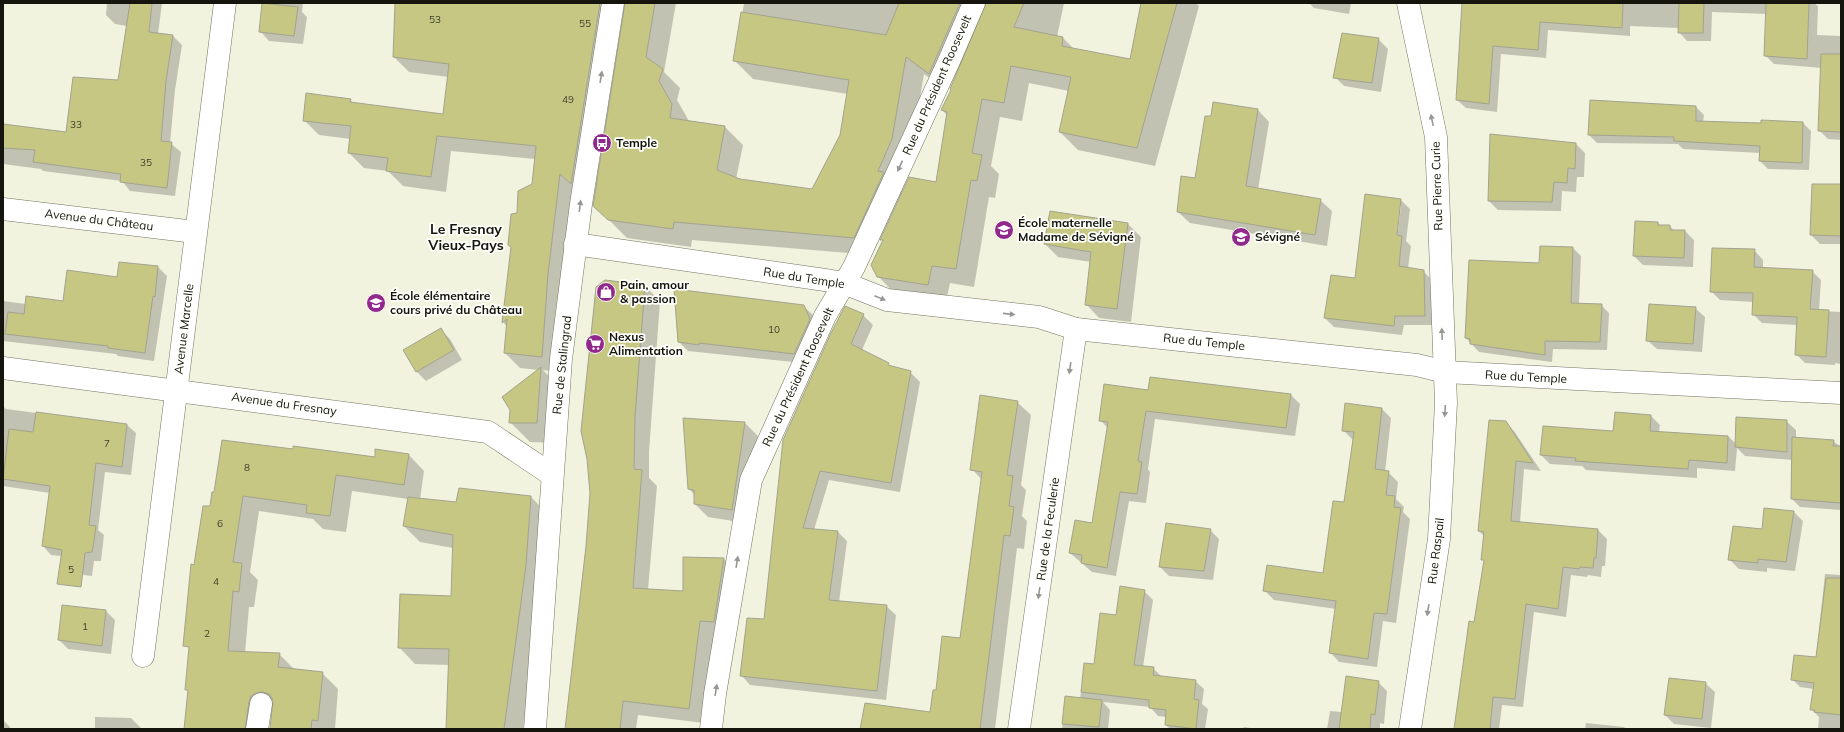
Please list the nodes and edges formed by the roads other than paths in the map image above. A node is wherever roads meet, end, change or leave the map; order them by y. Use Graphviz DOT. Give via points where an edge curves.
graph roads {
  1 [pos="225,3"];
  2 [pos="613,3"];
  3 [pos="974,3"];
  4 [pos="1408,3"];
  5 [pos="3,208"];
  6 [pos="195,232"];
  7 [pos="575,244"];
  8 [pos="844,283"];
  9 [pos="1076,329"];
  10 [pos="3,368"];
  11 [pos="1445,372"];
  12 [pos="177,390"];
  13 [pos="1841,393"];
  14 [pos="552,475"];
  15 [pos="143,656"];
  16 [pos="261,704"];
  17 [pos="257,729"];
  18 [pos="535,729"];
  19 [pos="711,729"];
  20 [pos="1019,729"];
  21 [pos="1410,729"];
  1 -- 6 [label="street, Avenue Marcelle"];
  7 -- 2 [label="street, Rue de Stalingrad, one-way"];
  3 -- 8 [label="street, Rue du Président Roosevelt, one-way" via="900,168"];
  11 -- 4 [label="street, Rue Pierre Curie, one-way" via="1436,137"];
  5 -- 6 [label="street, Avenue du Château"];
  6 -- 12 [label="street, Avenue Marcelle"];
  7 -- 8 [label="street, Rue du Temple"];
  7 -- 14 [label="street, Rue de Stalingrad" via="561,359"];
  8 -- 9 [label="street, Rue du Temple, one-way" via="886,300 1039,317"];
  19 -- 8 [label="street, Rue du Président Roosevelt, one-way" via="751,480 826,316"];
  9 -- 11 [label="street, Rue du Temple" via="1417,365"];
  9 -- 20 [label="street, Rue de la Feculerie, one-way"];
  10 -- 12 [label="street, Avenue du Fresnay"];
  11 -- 13 [label="street, Rue du Temple"];
  11 -- 21 [label="street, Rue Raspail, one-way" via="1446,403 1439,539"];
  12 -- 14 [label="street, Avenue du Fresnay" via="488,432"];
  12 -- 15 [label="street, Avenue Marcelle"];
  14 -- 18 [label="street, Rue de Stalingrad"];
  16 -- 17 [label="street"];
}
